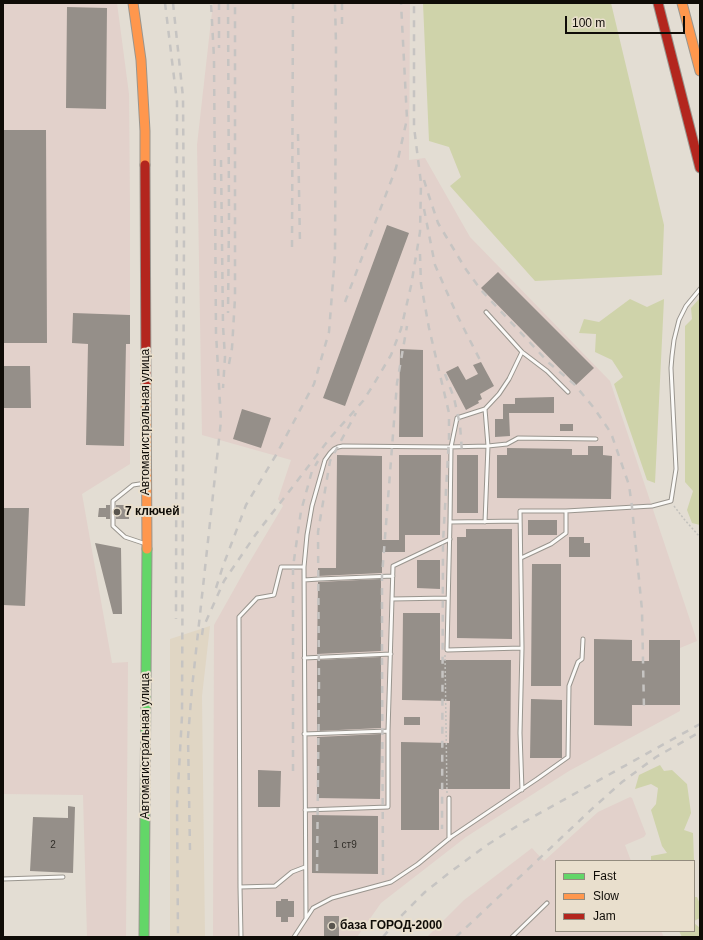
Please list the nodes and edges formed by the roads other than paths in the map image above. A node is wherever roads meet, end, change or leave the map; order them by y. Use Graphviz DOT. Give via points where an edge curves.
graph roads {
  1 [pos="133,3"];
  2 [pos="658,3"];
  3 [pos="682,3"];
  4 [pos="700,71"];
  5 [pos="700,168"];
  6 [pos="700,289"];
  7 [pos="486,312"];
  8 [pos="522,352"];
  9 [pos="568,392"];
  10 [pos="485,409"];
  11 [pos="596,439"];
  12 [pos="488,446"];
  13 [pos="451,447"];
  14 [pos="146,483"];
  15 [pos="566,511"];
  16 [pos="520,521"];
  17 [pos="450,522"];
  18 [pos="485,522"];
  19 [pos="450,539"];
  20 [pos="147,544"];
  21 [pos="521,558"];
  22 [pos="304,567"];
  23 [pos="393,576"];
  24 [pos="304,580"];
  25 [pos="448,598"];
  26 [pos="392,599"];
  27 [pos="583,639"];
  28 [pos="522,648"];
  29 [pos="391,654"];
  30 [pos="304,658"];
  31 [pos="388,731"];
  32 [pos="304,734"];
  33 [pos="522,790"];
  34 [pos="450,798"];
  35 [pos="305,810"];
  36 [pos="449,839"];
  37 [pos="305,866"];
  38 [pos="63,877"];
  39 [pos="3,879"];
  40 [pos="240,887"];
  41 [pos="547,903"];
  42 [pos="306,918"];
  43 [pos="144,937"];
  44 [pos="241,937"];
  45 [pos="294,937"];
  46 [pos="512,937"];
  1 -- 14 [label="main road, Автомагистральная улица" via="141,60 145,131"];
  2 -- 5 [label="main road"];
  3 -- 4 [label="main road"];
  6 -- 15 [label="lane" via="686,306 674,340 672,368 676,469 671,501 652,506"];
  7 -- 8 [label="lane"];
  8 -- 9 [label="lane" via="547,371"];
  8 -- 10 [label="lane" via="509,379"];
  10 -- 12 [label="lane"];
  10 -- 13 [label="lane" via="457,418"];
  11 -- 12 [label="lane" via="518,438 507,444"];
  12 -- 13 [label="lane"];
  12 -- 18 [label="lane"];
  13 -- 17 [label="lane"];
  13 -- 22 [label="lane" via="343,446 334,449 325,460 314,500"];
  14 -- 20 [label="main road, Автомагистральная улица"];
  14 -- 20 [label="lane" via="134,485 113,502 113,526 125,537"];
  15 -- 16 [label="lane" via="520,511"];
  15 -- 21 [label="lane" via="566,532 551,544"];
  16 -- 18 [label="lane"];
  16 -- 21 [label="lane"];
  17 -- 18 [label="lane"];
  17 -- 19 [label="lane"];
  19 -- 23 [label="lane" via="393,566"];
  19 -- 25 [label="lane"];
  20 -- 43 [label="main road, Автомагистральная улица"];
  21 -- 28 [label="lane"];
  22 -- 24 [label="lane"];
  22 -- 40 [label="lane" via="281,567 274,594 257,598 239,617"];
  23 -- 24 [label="lane"];
  23 -- 26 [label="lane"];
  24 -- 30 [label="lane"];
  25 -- 26 [label="lane"];
  25 -- 28 [label="lane" via="447,650"];
  26 -- 29 [label="lane"];
  27 -- 33 [label="lane" via="582,659 578,662 569,686 568,757"];
  28 -- 33 [label="lane"];
  29 -- 30 [label="lane"];
  29 -- 31 [label="lane"];
  30 -- 32 [label="lane"];
  31 -- 32 [label="lane"];
  31 -- 35 [label="lane" via="388,807"];
  32 -- 35 [label="lane"];
  33 -- 36 [label="lane"];
  34 -- 36 [label="lane"];
  35 -- 37 [label="lane"];
  36 -- 42 [label="lane" via="391,882 332,898 313,908"];
  37 -- 40 [label="lane" via="292,872 275,886"];
  37 -- 42 [label="lane"];
  38 -- 39 [label="lane"];
  40 -- 44 [label="lane"];
  41 -- 46 [label="lane"];
  42 -- 45 [label="lane"];
}
